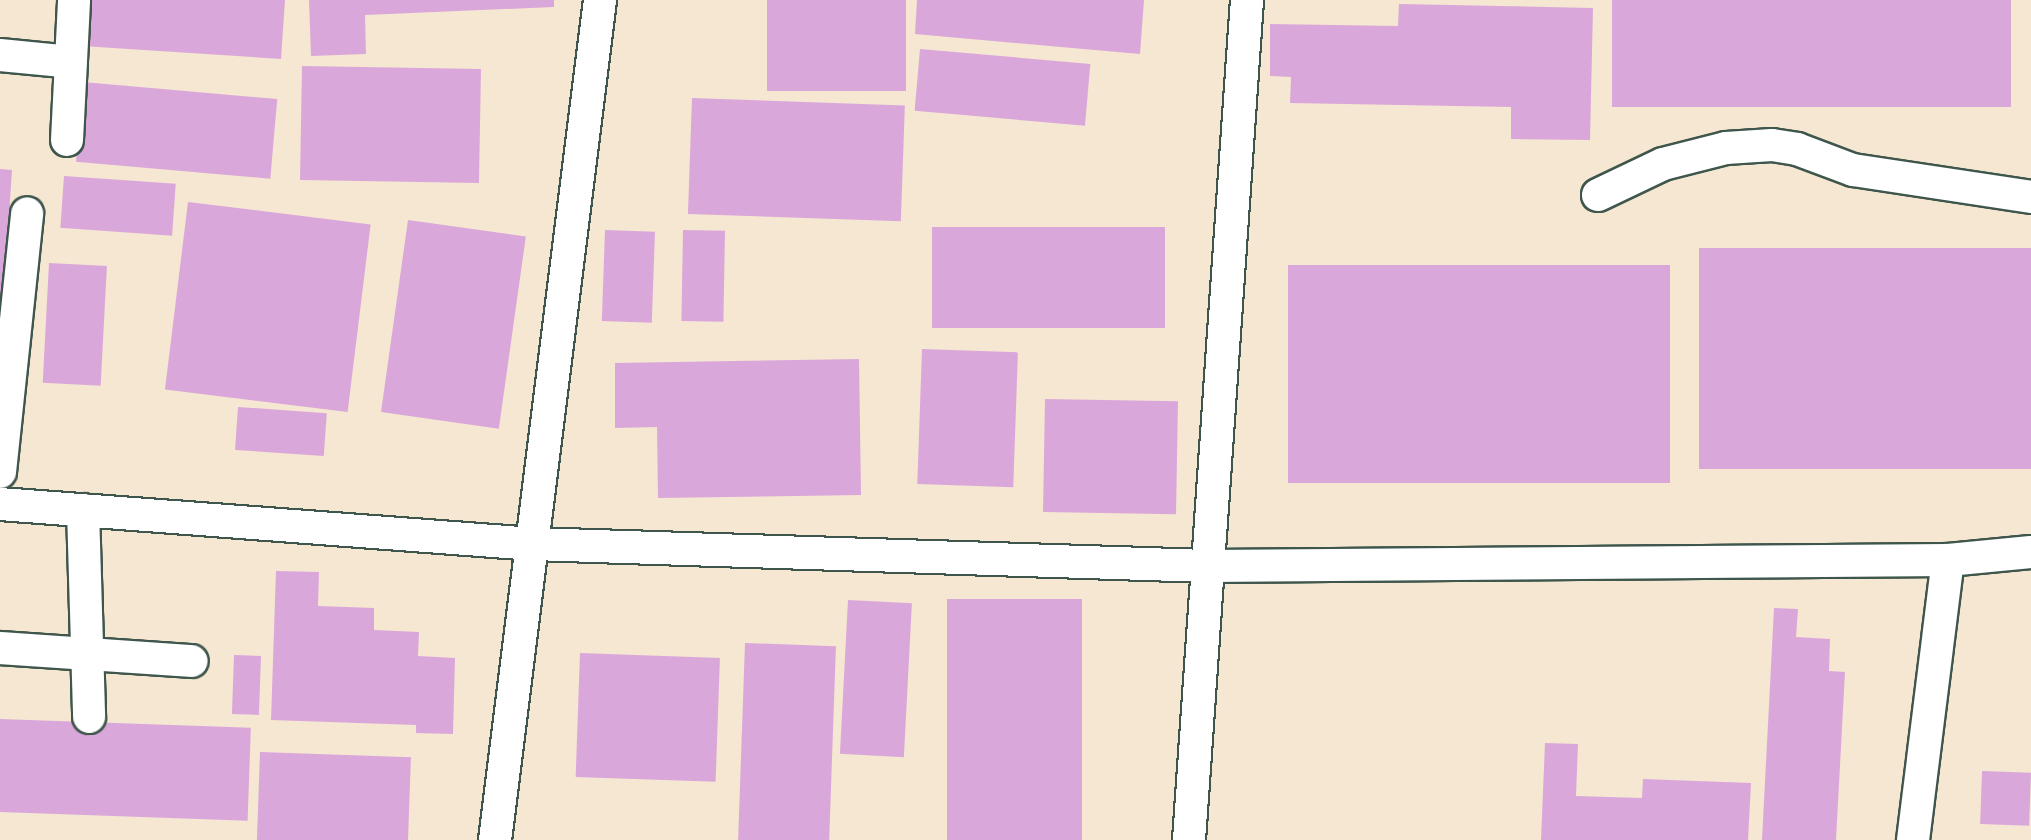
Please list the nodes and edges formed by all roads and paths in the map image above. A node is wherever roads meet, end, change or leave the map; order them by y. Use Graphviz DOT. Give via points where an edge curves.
graph roads {
  1 [pos="74,0"];
  2 [pos="600,0"];
  3 [pos="1247,0"];
  4 [pos="0,55"];
  5 [pos="71,62"];
  6 [pos="67,140"];
  7 [pos="1598,195"];
  8 [pos="2031,197"];
  9 [pos="27,213"];
  10 [pos="0,472"];
  11 [pos="0,504"];
  12 [pos="83,510"];
  13 [pos="533,544"];
  14 [pos="2031,552"];
  15 [pos="1948,560"];
  16 [pos="1208,566"];
  17 [pos="0,648"];
  18 [pos="87,654"];
  19 [pos="192,661"];
  20 [pos="89,717"];
  21 [pos="495,840"];
  22 [pos="1189,840"];
  23 [pos="1913,840"];
  1 -- 5 [label="street"];
  2 -- 13 [label="street"];
  3 -- 16 [label="street"];
  4 -- 5 [label="street"];
  5 -- 6 [label="street"];
  7 -- 8 [label="street" via="1663,164 1726,148 1772,145 1853,170"];
  9 -- 10 [label="street"];
  11 -- 12 [label="street"];
  12 -- 13 [label="street"];
  12 -- 18 [label="street"];
  13 -- 16 [label="street"];
  13 -- 21 [label="street"];
  14 -- 15 [label="street"];
  15 -- 16 [label="street"];
  15 -- 23 [label="street"];
  16 -- 22 [label="street"];
  17 -- 18 [label="street"];
  18 -- 19 [label="street"];
  18 -- 20 [label="street"];
}
